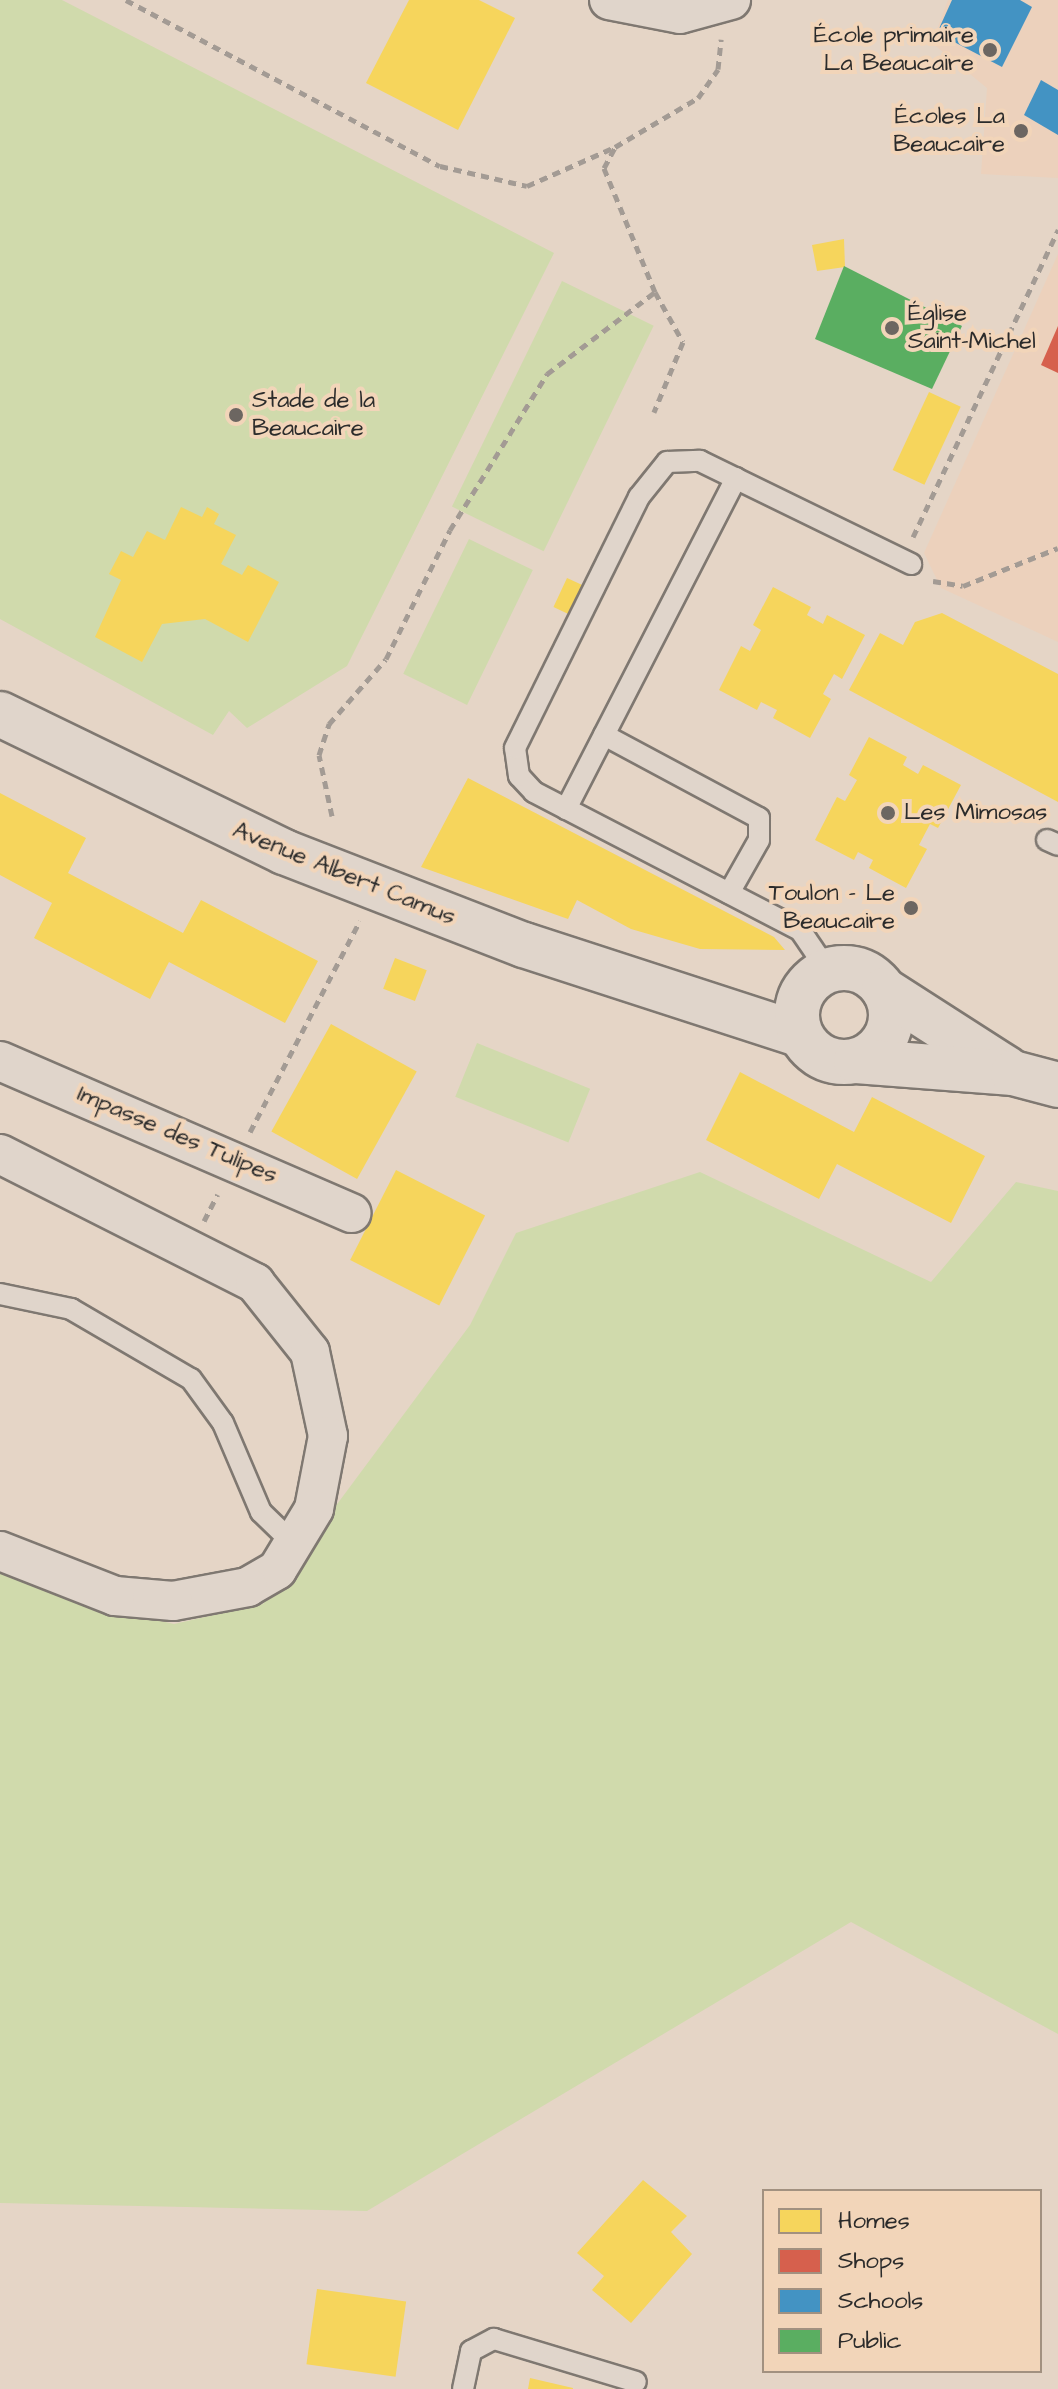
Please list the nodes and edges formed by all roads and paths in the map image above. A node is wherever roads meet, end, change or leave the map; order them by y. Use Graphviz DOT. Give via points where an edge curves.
graph roads {
  1 [pos="126,0"];
  2 [pos="609,0"];
  3 [pos="728,2"];
  4 [pos="615,147"];
  5 [pos="1058,230"];
  6 [pos="655,292"];
  7 [pos="654,412"];
  8 [pos="736,478"];
  9 [pos="1058,548"];
  10 [pos="906,562"];
  11 [pos="921,584"];
  12 [pos="0,714"];
  13 [pos="604,735"];
  14 [pos="566,809"];
  15 [pos="332,816"];
  16 [pos="377,889"];
  17 [pos="729,893"];
  18 [pos="884,990"];
  19 [pos="810,1001"];
  20 [pos="0,1061"];
  21 [pos="856,1061"];
  22 [pos="1013,1073"];
  23 [pos="1058,1085"];
  24 [pos="0,1154"];
  25 [pos="236,1159"];
  26 [pos="352,1213"];
  27 [pos="191,1247"];
  28 [pos="0,1294"];
  29 [pos="295,1545"];
  30 [pos="0,1551"];
  31 [pos="636,2382"];
  32 [pos="463,2389"];
  1 -- 4 [label="path" via="440,166 527,186"];
  2 -- 3 [label="street" via="680,14"];
  3 -- 4 [label="path" via="718,69 698,98"];
  4 -- 6 [label="path" via="604,168"];
  5 -- 10 [label="path"];
  6 -- 7 [label="path" via="683,342"];
  6 -- 15 [label="path" via="547,374 450,530 386,659 329,724 319,755"];
  8 -- 10 [label="lane"];
  8 -- 13 [label="lane"];
  8 -- 14 [label="lane" via="700,461 678,459 656,468 639,497 515,748 523,784"];
  9 -- 11 [label="path" via="963,586"];
  12 -- 16 [label="street, Avenue Albert Camus" via="209,818"];
  13 -- 14 [label="lane"];
  13 -- 17 [label="lane" via="759,818 759,840"];
  14 -- 17 [label="lane"];
  16 -- 19 [label="street, Avenue Albert Camus" via="524,945 702,999"];
  16 -- 25 [label="path"];
  17 -- 19 [label="lane" via="810,937"];
  18 -- 19 [label="street" via="861,971"];
  18 -- 21 [label="street" via="888,1032"];
  18 -- 22 [label="street"];
  19 -- 21 [label="street" via="824,1058"];
  20 -- 25 [label="street, Impasse des Tulipes"];
  21 -- 22 [label="street"];
  22 -- 23 [label="street"];
  24 -- 27 [label="street"];
  25 -- 26 [label="street, Impasse des Tulipes"];
  25 -- 27 [label="path"];
  27 -- 29 [label="street" via="255,1283 310,1352 327,1448 314,1509"];
  28 -- 29 [label="lane" via="71,1309 191,1379 223,1423 261,1512"];
  29 -- 30 [label="street" via="277,1570 248,1587 173,1601 115,1596"];
  31 -- 32 [label="lane" via="494,2339 471,2351"];
}
